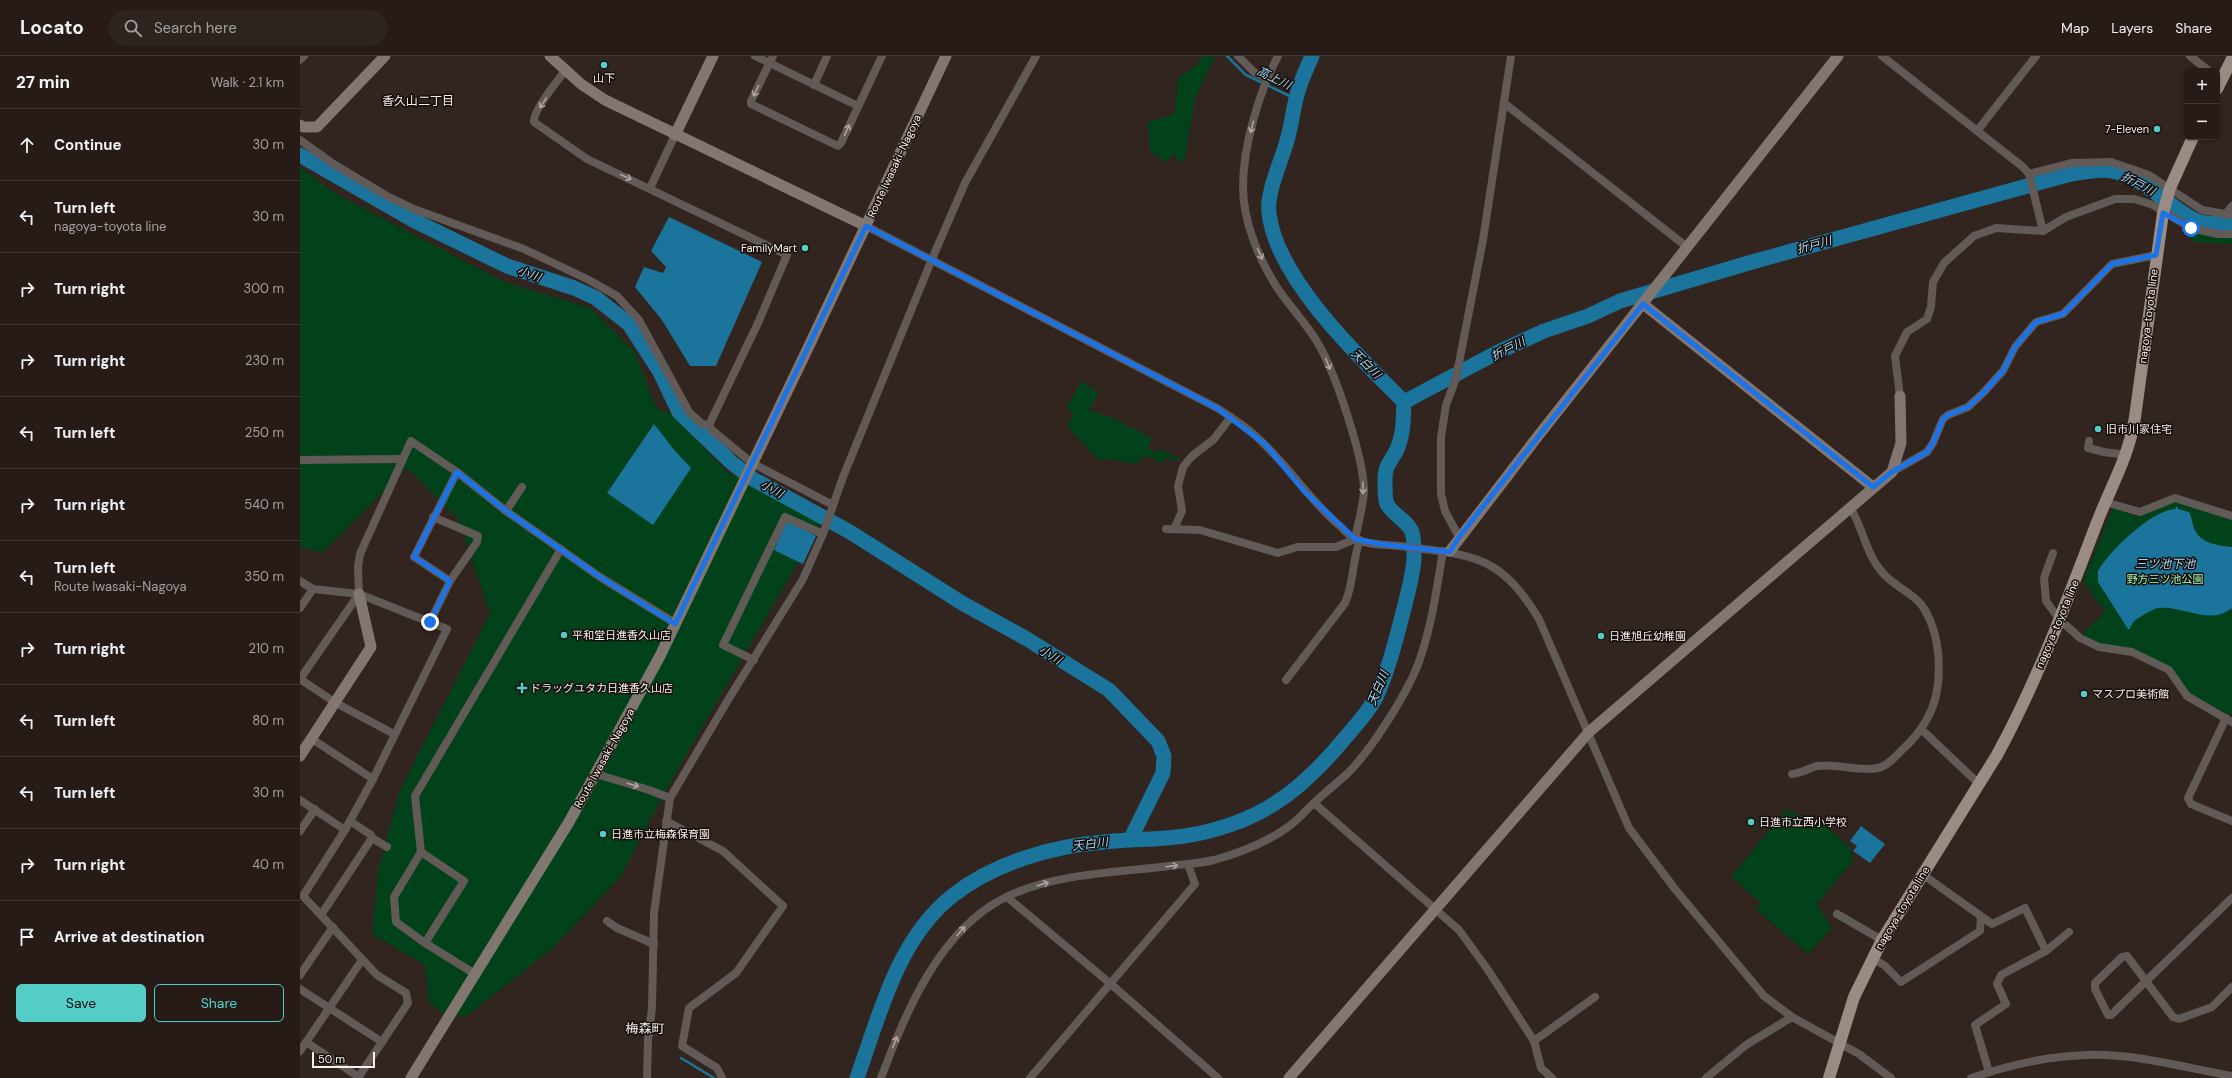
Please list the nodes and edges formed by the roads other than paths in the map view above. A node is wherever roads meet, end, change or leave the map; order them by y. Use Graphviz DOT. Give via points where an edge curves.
graph roads {
  1 [pos="304,56"];
  2 [pos="385,56"];
  3 [pos="550,56"];
  4 [pos="713,56"];
  5 [pos="755,56"];
  6 [pos="827,56"];
  7 [pos="882,56"];
  8 [pos="946,56"];
  9 [pos="1036,56"];
  10 [pos="1238,56"];
  11 [pos="1278,56"];
  12 [pos="1511,56"];
  13 [pos="1838,56"];
  14 [pos="1882,56"];
  15 [pos="2036,56"];
  16 [pos="2190,56"];
  17 [pos="771,59"];
  18 [pos="2232,59"];
  19 [pos="300,60"];
  20 [pos="2205,68"];
  21 [pos="565,71"];
  22 [pos="2220,79"];
  23 [pos="1265,83"];
  24 [pos="814,85"];
  25 [pos="1504,103"];
  26 [pos="858,106"];
  27 [pos="300,126"];
  28 [pos="1977,131"];
  29 [pos="675,135"];
  30 [pos="300,140"];
  31 [pos="2191,140"];
  32 [pos="2028,176"];
  33 [pos="650,188"];
  34 [pos="2170,190"];
  35 [pos="2232,206"];
  36 [pos="2164,211"];
  37 [pos="2229,215"];
  38 [pos="866,226"];
  39 [pos="2043,231"];
  40 [pos="2232,234"];
  41 [pos="1687,247"];
  42 [pos="2156,255"];
  43 [pos="932,259"];
  44 [pos="1643,304"];
  45 [pos="1900,396"];
  46 [pos="1231,417"];
  47 [pos="709,425"];
  48 [pos="2089,441"];
  49 [pos="2126,455"];
  50 [pos="402,459"];
  51 [pos="300,460"];
  52 [pos="751,466"];
  53 [pos="457,472"];
  54 [pos="1892,472"];
  55 [pos="522,487"];
  56 [pos="1873,487"];
  57 [pos="2105,502"];
  58 [pos="1850,507"];
  59 [pos="832,509"];
  60 [pos="506,511"];
  61 [pos="2232,516"];
  62 [pos="433,517"];
  63 [pos="824,530"];
  64 [pos="1459,537"];
  65 [pos="1358,539"];
  66 [pos="561,549"];
  67 [pos="1447,551"];
  68 [pos="2053,553"];
  69 [pos="300,581"];
  70 [pos="450,581"];
  71 [pos="313,589"];
  72 [pos="360,594"];
  73 [pos="300,608"];
  74 [pos="2059,618"];
  75 [pos="430,622"];
  76 [pos="675,624"];
  77 [pos="754,660"];
  78 [pos="300,679"];
  79 [pos="1286,680"];
  80 [pos="336,702"];
  81 [pos="2229,720"];
  82 [pos="1921,729"];
  83 [pos="1589,732"];
  84 [pos="394,734"];
  85 [pos="312,739"];
  86 [pos="300,756"];
  87 [pos="596,774"];
  88 [pos="1792,774"];
  89 [pos="373,779"];
  90 [pos="1978,784"];
  91 [pos="670,798"];
  92 [pos="300,800"];
  93 [pos="1314,803"];
  94 [pos="315,809"];
  95 [pos="350,820"];
  96 [pos="666,821"];
  97 [pos="2232,821"];
  98 [pos="345,830"];
  99 [pos="300,831"];
  100 [pos="372,838"];
  101 [pos="387,847"];
  102 [pos="421,852"];
  103 [pos="1188,864"];
  104 [pos="1922,874"];
  105 [pos="1006,897"];
  106 [pos="301,898"];
  107 [pos="2232,898"];
  108 [pos="1434,909"];
  109 [pos="1836,914"];
  110 [pos="321,915"];
  111 [pos="1981,917"];
  112 [pos="607,921"];
  113 [pos="333,927"];
  114 [pos="2069,932"];
  115 [pos="1882,940"];
  116 [pos="425,943"];
  117 [pos="654,944"];
  118 [pos="2046,950"];
  119 [pos="362,960"];
  120 [pos="1872,960"];
  121 [pos="475,974"];
  122 [pos="300,975"];
  123 [pos="2146,982"];
  124 [pos="1112,985"];
  125 [pos="2232,987"];
  126 [pos="300,989"];
  127 [pos="1595,997"];
  128 [pos="329,1008"];
  129 [pos="1792,1017"];
  130 [pos="1534,1041"];
  131 [pos="306,1042"];
  132 [pos="382,1042"];
  133 [pos="1839,1043"];
  134 [pos="300,1051"];
  135 [pos="1989,1072"];
  136 [pos="2232,1076"];
  137 [pos="358,1078"];
  138 [pos="411,1078"];
  139 [pos="647,1078"];
  140 [pos="722,1078"];
  141 [pos="881,1078"];
  142 [pos="1030,1078"];
  143 [pos="1218,1078"];
  144 [pos="1289,1078"];
  145 [pos="1552,1078"];
  146 [pos="1706,1078"];
  147 [pos="1829,1078"];
  148 [pos="1891,1078"];
  149 [pos="1971,1078"];
  1 -- 19 [label="street"];
  2 -- 27 [label="street" via="317,127"];
  3 -- 21 [label="street"];
  4 -- 29 [label="street"];
  5 -- 17 [label="street"];
  6 -- 24 [label="street"];
  7 -- 26 [label="street"];
  8 -- 38 [label="street, Route Iwasaki-Nagoya"];
  9 -- 43 [label="street" via="965,183"];
  10 -- 23 [label="street"];
  11 -- 23 [label="street"];
  12 -- 25 [label="street"];
  13 -- 41 [label="street"];
  14 -- 28 [label="street"];
  15 -- 28 [label="street"];
  16 -- 20 [label="street"];
  17 -- 24 [label="street"];
  17 -- 26 [label="street, one-way" via="751,104 838,146"];
  18 -- 22 [label="main road"];
  21 -- 29 [label="street" via="605,100"];
  21 -- 33 [label="street, one-way" via="539,109 533,119 534,122 579,154"];
  23 -- 65 [label="street, one-way" via="1244,168 1245,206 1253,236 1278,289 1310,330 1327,361 1349,422 1363,478 1364,492"];
  24 -- 26 [label="street"];
  25 -- 41 [label="street"];
  25 -- 64 [label="street" via="1483,240 1456,378 1446,405 1441,437 1441,494 1445,511"];
  28 -- 32 [label="street"];
  29 -- 33 [label="street"];
  29 -- 38 [label="street"];
  30 -- 47 [label="street" via="332,164 414,209 524,249 617,296 639,320 689,412 702,424"];
  31 -- 34 [label="main road, nagoya-toyota line"];
  32 -- 34 [label="street" via="2071,163 2111,162 2149,175"];
  32 -- 39 [label="street"];
  33 -- 47 [label="street" via="787,255"];
  34 -- 36 [label="main road, nagoya-toyota line"];
  34 -- 37 [label="street" via="2202,210"];
  35 -- 37 [label="street"];
  36 -- 39 [label="street" via="2143,200 2115,199 2066,217"];
  36 -- 40 [label="street" via="2191,228 2218,234"];
  36 -- 42 [label="main road, nagoya-toyota line"];
  38 -- 43 [label="street"];
  38 -- 52 [label="street, Route Iwasaki-Nagoya"];
  39 -- 45 [label="street" via="1996,228 1974,236 1944,263 1933,282 1931,307 1927,319 1907,332 1895,356"];
  41 -- 44 [label="street"];
  42 -- 49 [label="main road, nagoya-toyota line" via="2135,417"];
  42 -- 54 [label="street" via="2112,264 2063,314 2036,322 2015,347 2003,371 1983,393 1968,407 1943,419 1927,452"];
  43 -- 46 [label="street"];
  43 -- 59 [label="street"];
  44 -- 56 [label="street"];
  44 -- 64 [label="street"];
  45 -- 54 [label="street" via="1901,443"];
  46 -- 65 [label="street" via="1265,444 1305,492"];
  46 -- 65 [label="street" via="1213,440 1192,456 1183,467 1178,486 1182,511 1170,529 1200,530 1278,553 1297,546 1336,547"];
  47 -- 52 [label="street"];
  48 -- 49 [label="street" via="2088,448"];
  49 -- 57 [label="main road, nagoya-toyota line"];
  50 -- 51 [label="street"];
  50 -- 53 [label="street" via="411,441"];
  50 -- 72 [label="street" via="360,554"];
  52 -- 59 [label="street"];
  52 -- 76 [label="street, Route Iwasaki-Nagoya"];
  53 -- 60 [label="street"];
  53 -- 62 [label="street"];
  54 -- 56 [label="street"];
  55 -- 60 [label="street"];
  56 -- 58 [label="street"];
  57 -- 61 [label="street" via="2140,512 2175,498"];
  57 -- 74 [label="main road, nagoya-toyota line"];
  58 -- 82 [label="street" via="1858,520 1872,559 1882,574 1925,609 1933,628 1938,652 1936,687 1928,718"];
  58 -- 83 [label="street"];
  59 -- 63 [label="street"];
  60 -- 66 [label="street"];
  62 -- 70 [label="street" via="414,557"];
  62 -- 70 [label="street" via="478,536 477,542"];
  63 -- 77 [label="street" via="803,579"];
  63 -- 77 [label="street" via="785,517 723,645"];
  64 -- 67 [label="street"];
  65 -- 67 [label="street" via="1380,544"];
  65 -- 79 [label="street" via="1350,594 1346,603"];
  66 -- 76 [label="street"];
  66 -- 102 [label="street" via="415,796"];
  67 -- 83 [label="street" via="1491,564 1517,585 1539,619"];
  67 -- 93 [label="street" via="1420,658 1410,683 1349,772"];
  68 -- 74 [label="street" via="2044,578 2046,601"];
  69 -- 71 [label="street"];
  70 -- 75 [label="street"];
  71 -- 72 [label="street"];
  71 -- 73 [label="street"];
  72 -- 75 [label="street"];
  72 -- 78 [label="street"];
  72 -- 80 [label="street" via="372,647"];
  74 -- 81 [label="street" via="2080,638 2099,647 2132,652 2169,670 2187,696"];
  74 -- 90 [label="main road, nagoya-toyota line" via="2013,726"];
  75 -- 84 [label="street" via="447,629"];
  76 -- 87 [label="street, Route Iwasaki-Nagoya"];
  77 -- 91 [label="street"];
  78 -- 80 [label="street"];
  80 -- 84 [label="street"];
  80 -- 85 [label="street"];
  81 -- 97 [label="street" via="2188,798 2191,804"];
  82 -- 88 [label="street" via="1889,762 1879,768 1817,766 1803,773"];
  82 -- 90 [label="street"];
  83 -- 108 [label="street"];
  83 -- 129 [label="street" via="1629,828 1675,889 1764,996"];
  84 -- 89 [label="street"];
  85 -- 86 [label="street"];
  85 -- 89 [label="street"];
  87 -- 91 [label="street, one-way"];
  87 -- 121 [label="street, Route Iwasaki-Nagoya"];
  89 -- 95 [label="street"];
  90 -- 104 [label="main road, nagoya-toyota line"];
  91 -- 96 [label="street"];
  92 -- 94 [label="street"];
  93 -- 103 [label="street" via="1290,826 1257,845 1214,860"];
  93 -- 108 [label="street"];
  94 -- 98 [label="street"];
  94 -- 99 [label="street"];
  95 -- 98 [label="street"];
  95 -- 100 [label="street"];
  96 -- 117 [label="street" via="654,913"];
  96 -- 140 [label="street" via="723,851 783,906 736,973 689,1008 682,1046 717,1068"];
  98 -- 106 [label="street"];
  100 -- 101 [label="street"];
  100 -- 110 [label="street"];
  102 -- 116 [label="street" via="394,897 396,922"];
  102 -- 116 [label="street" via="464,881"];
  105 -- 103 [label="street, one-way" via="1047,883 1100,873"];
  103 -- 124 [label="street" via="1195,884"];
  104 -- 111 [label="street"];
  104 -- 115 [label="main road, nagoya-toyota line"];
  105 -- 124 [label="street"];
  141 -- 105 [label="street, one-way" via="909,1011 944,952 965,926"];
  106 -- 110 [label="street"];
  107 -- 123 [label="street"];
  108 -- 130 [label="street" via="1459,930"];
  108 -- 144 [label="street"];
  109 -- 115 [label="street"];
  110 -- 113 [label="street"];
  111 -- 118 [label="street" via="1992,924 2025,908"];
  111 -- 120 [label="street" via="1980,931 1901,982 1884,966"];
  112 -- 117 [label="street"];
  113 -- 119 [label="street"];
  113 -- 122 [label="street"];
  114 -- 118 [label="street"];
  115 -- 120 [label="main road, nagoya-toyota line"];
  116 -- 121 [label="street"];
  117 -- 139 [label="street"];
  118 -- 135 [label="street" via="2001,975 1997,984 2006,1004 1975,1025"];
  119 -- 128 [label="street"];
  119 -- 132 [label="street" via="377,975 406,993 408,1003"];
  120 -- 133 [label="main road, nagoya-toyota line" via="1854,997"];
  121 -- 138 [label="street, Route Iwasaki-Nagoya"];
  123 -- 123 [label="street" via="2111,1015 2108,1015 2095,989 2095,983 2122,957 2127,956"];
  123 -- 125 [label="street" via="2173,1017 2179,1019 2212,1007"];
  124 -- 142 [label="street"];
  124 -- 143 [label="street"];
  126 -- 128 [label="street"];
  127 -- 130 [label="street"];
  128 -- 131 [label="street"];
  128 -- 132 [label="street"];
  129 -- 133 [label="street"];
  129 -- 146 [label="street" via="1746,1045"];
  130 -- 145 [label="street" via="1541,1068"];
  131 -- 134 [label="street"];
  131 -- 137 [label="street"];
  132 -- 137 [label="street"];
  133 -- 147 [label="main road, nagoya-toyota line"];
  133 -- 148 [label="street" via="1859,1054"];
  135 -- 136 [label="street" via="2028,1061 2088,1054 2123,1057"];
  135 -- 149 [label="street"];
}
